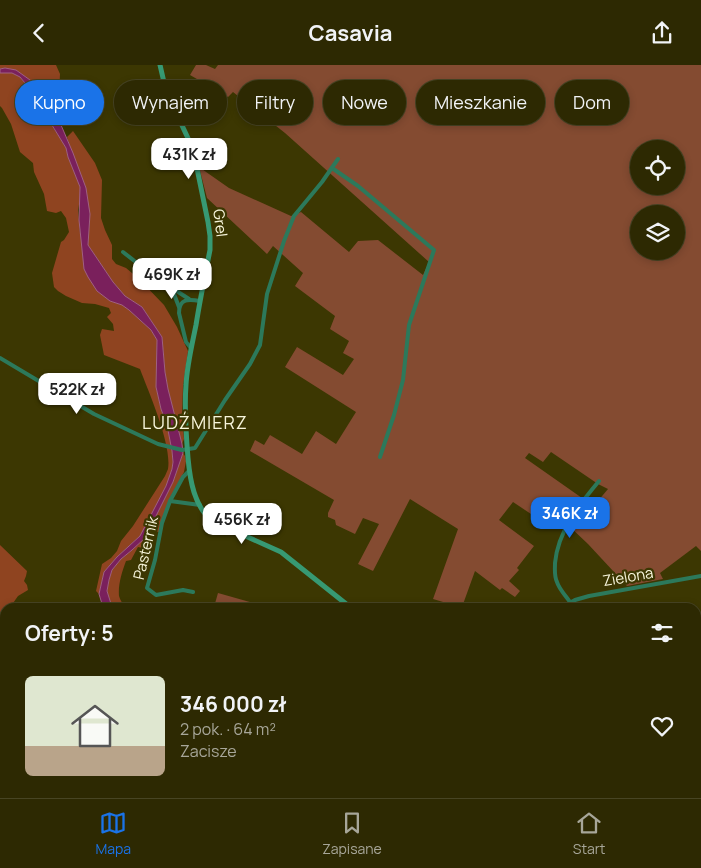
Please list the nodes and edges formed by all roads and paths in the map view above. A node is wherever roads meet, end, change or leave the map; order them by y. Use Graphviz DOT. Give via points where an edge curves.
graph roads {
  1 [pos="160,65"];
  2 [pos="338,159"];
  3 [pos="332,168"];
  4 [pos="123,252"];
  5 [pos="172,289"];
  6 [pos="189,299"];
  7 [pos="200,301"];
  8 [pos="180,307"];
  9 [pos="191,348"];
  10 [pos="0,358"];
  11 [pos="186,450"];
  12 [pos="380,457"];
  13 [pos="189,471"];
  14 [pos="599,481"];
  15 [pos="170,501"];
  16 [pos="200,505"];
  17 [pos="701,576"];
  18 [pos="193,592"];
  19 [pos="570,602"];
  20 [pos="345,603"];
  1 -- 7 [label="street, Grel" via="166,91 192,149 208,222 210,250"];
  2 -- 3 [label="street"];
  3 -- 11 [label="street" via="294,216 267,294 260,345 196,447"];
  3 -- 12 [label="street" via="434,250 409,325 403,380"];
  4 -- 5 [label="street"];
  5 -- 6 [label="street"];
  5 -- 8 [label="street"];
  6 -- 7 [label="street"];
  6 -- 8 [label="street"];
  7 -- 9 [label="street, Grel"];
  8 -- 9 [label="street" via="186,342"];
  9 -- 11 [label="street, Grel" via="185,403"];
  10 -- 11 [label="street" via="94,414 158,444"];
  11 -- 13 [label="street, Grel"];
  13 -- 15 [label="street, Pasternik"];
  13 -- 16 [label="street, Grel"];
  14 -- 19 [label="street" via="567,524 556,557 557,585"];
  15 -- 16 [label="street"];
  15 -- 18 [label="street, Pasternik" via="147,588 156,595 183,590"];
  16 -- 20 [label="street" via="214,522 281,552"];
  17 -- 19 [label="street, Zielona" via="581,597"];
}
